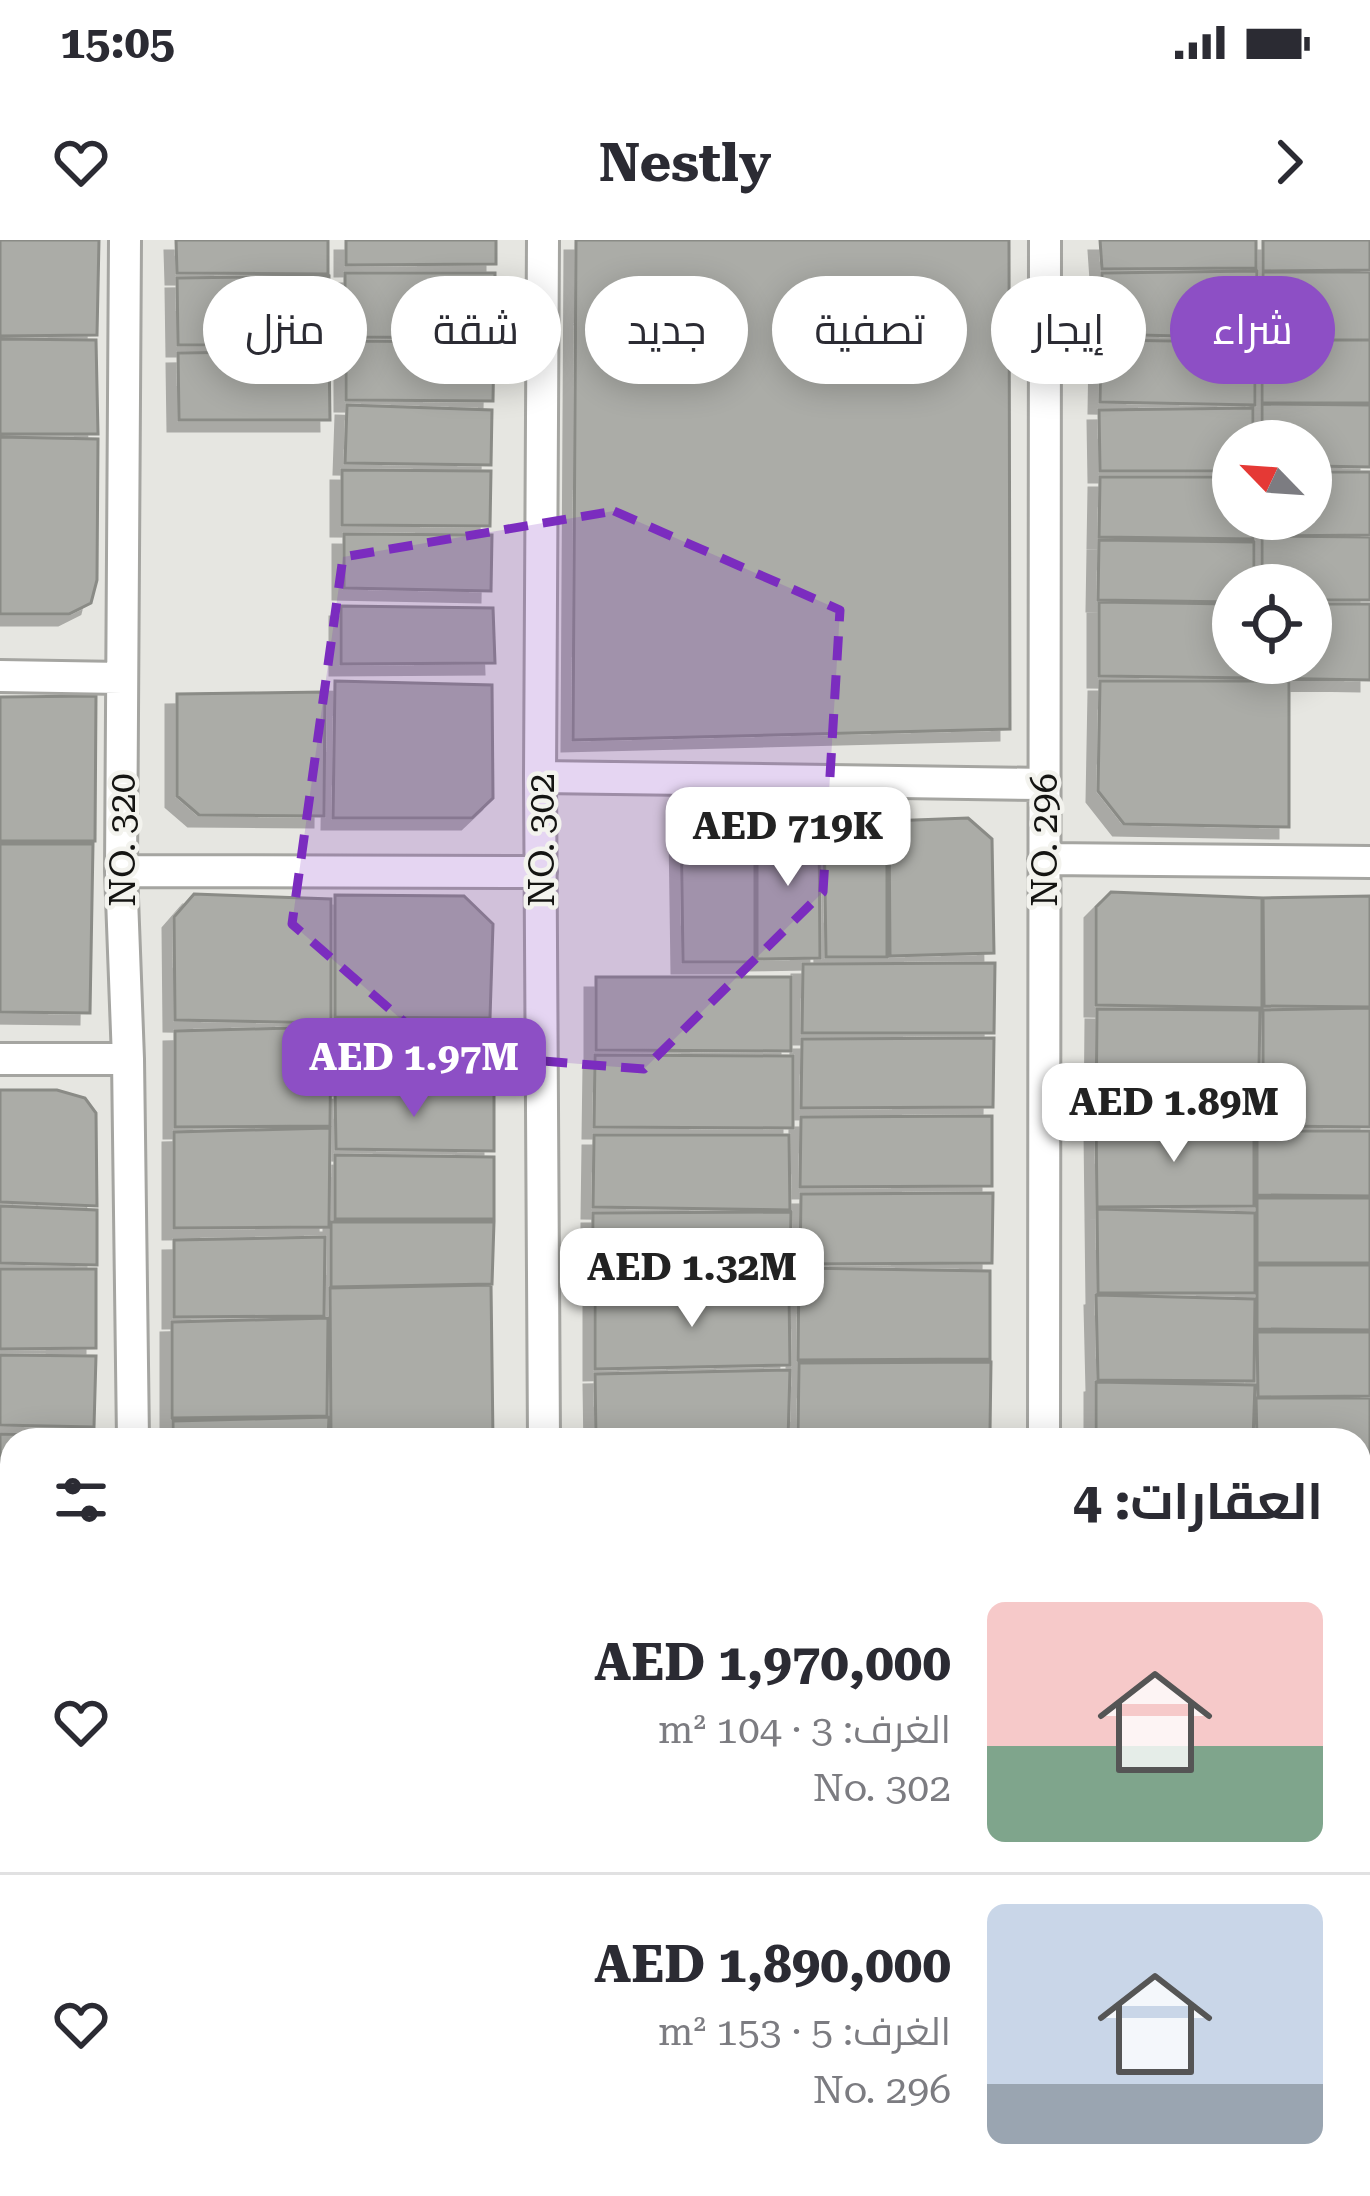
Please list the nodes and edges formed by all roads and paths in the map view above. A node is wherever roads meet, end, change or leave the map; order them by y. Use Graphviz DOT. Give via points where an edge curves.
graph roads {
  1 [pos="125,240"];
  2 [pos="543,240"];
  3 [pos="1045,240"];
  4 [pos="0,676"];
  5 [pos="122,677"];
  6 [pos="540,777"];
  7 [pos="1043,784"];
  8 [pos="1044,859"];
  9 [pos="1370,862"];
  10 [pos="121,871"];
  11 [pos="541,872"];
  12 [pos="0,1059"];
  13 [pos="128,1059"];
  14 [pos="133,1428"];
  15 [pos="544,1428"];
  16 [pos="1044,1428"];
  1 -- 5 [label="street, NO. 320"];
  2 -- 6 [label="street, NO. 302"];
  3 -- 7 [label="street, NO. 296"];
  4 -- 5 [label="street"];
  5 -- 10 [label="street, NO. 320"];
  6 -- 7 [label="street"];
  6 -- 11 [label="street, NO. 302"];
  7 -- 8 [label="street, NO. 296"];
  8 -- 9 [label="street"];
  8 -- 16 [label="street, NO. 296"];
  10 -- 11 [label="street"];
  10 -- 13 [label="street, NO. 320"];
  11 -- 15 [label="street, NO. 302"];
  12 -- 13 [label="street"];
  13 -- 14 [label="street, NO. 320"];
}
